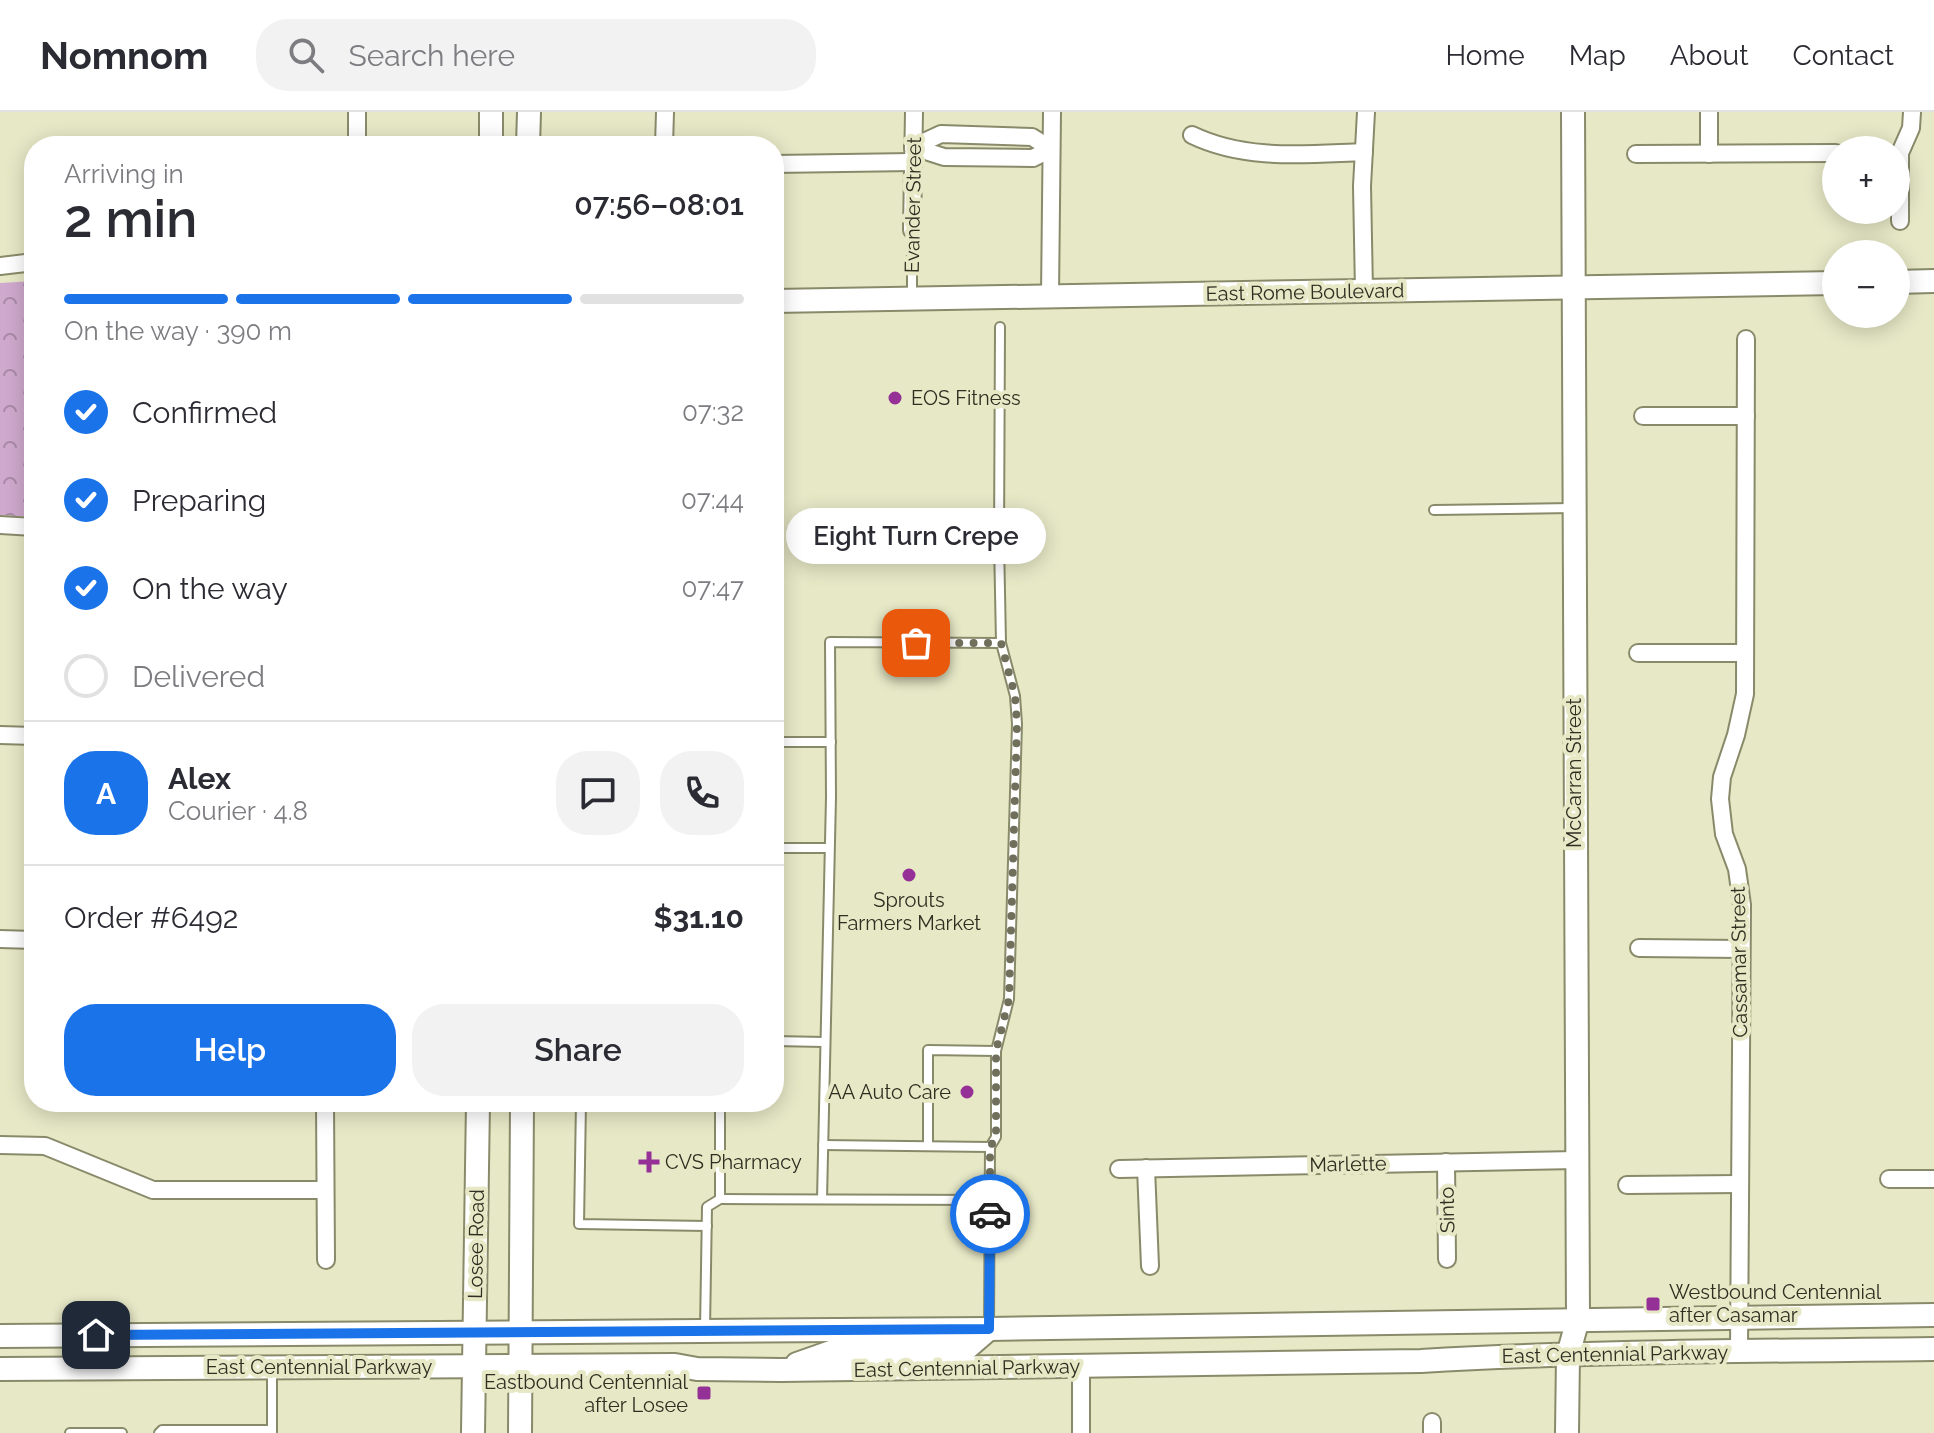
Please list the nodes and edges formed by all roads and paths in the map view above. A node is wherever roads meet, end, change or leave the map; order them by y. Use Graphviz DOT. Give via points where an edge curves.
graph roads {
  1 [pos="357,112"];
  2 [pos="491,112"];
  3 [pos="529,112"];
  4 [pos="665,112"];
  5 [pos="914,112"];
  6 [pos="1052,112"];
  7 [pos="1366,112"];
  8 [pos="1573,112"];
  9 [pos="1709,112"];
  10 [pos="1912,112"];
  11 [pos="970,135"];
  12 [pos="1192,135"];
  13 [pos="357,136"];
  14 [pos="491,136"];
  15 [pos="528,136"];
  16 [pos="664,136"];
  17 [pos="1907,136"];
  18 [pos="1051,149"];
  19 [pos="1364,152"];
  20 [pos="1822,153"];
  21 [pos="1636,154"];
  22 [pos="1709,154"];
  23 [pos="913,155"];
  24 [pos="970,157"];
  25 [pos="784,163"];
  26 [pos="912,230"];
  27 [pos="24,263"];
  28 [pos="0,266"];
  29 [pos="1934,281"];
  30 [pos="1910,282"];
  31 [pos="1822,283"];
  32 [pos="1572,287"];
  33 [pos="1364,291"];
  34 [pos="1050,296"];
  35 [pos="912,299"];
  36 [pos="784,301"];
  37 [pos="1000,327"];
  38 [pos="1746,339"];
  39 [pos="1643,416"];
  40 [pos="1746,416"];
  41 [pos="1573,508"];
  42 [pos="1434,510"];
  43 [pos="0,525"];
  44 [pos="24,526"];
  45 [pos="1001,643"];
  46 [pos="1638,653"];
  47 [pos="1745,653"];
  48 [pos="0,735"];
  49 [pos="24,736"];
  50 [pos="784,742"];
  51 [pos="831,742"];
  52 [pos="784,848"];
  53 [pos="829,848"];
  54 [pos="0,939"];
  55 [pos="24,940"];
  56 [pos="1639,948"];
  57 [pos="1741,949"];
  58 [pos="784,1041"];
  59 [pos="824,1042"];
  60 [pos="996,1051"];
  61 [pos="325,1112"];
  62 [pos="478,1112"];
  63 [pos="522,1112"];
  64 [pos="581,1112"];
  65 [pos="720,1112"];
  66 [pos="0,1145"];
  67 [pos="823,1145"];
  68 [pos="928,1146"];
  69 [pos="990,1147"];
  70 [pos="1577,1160"];
  71 [pos="1446,1162"];
  72 [pos="1146,1168"];
  73 [pos="1119,1169"];
  74 [pos="1889,1179"];
  75 [pos="1934,1179"];
  76 [pos="1740,1184"];
  77 [pos="1627,1185"];
  78 [pos="325,1190"];
  79 [pos="720,1199"];
  80 [pos="822,1199"];
  81 [pos="990,1200"];
  82 [pos="707,1226"];
  83 [pos="1447,1259"];
  84 [pos="326,1260"];
  85 [pos="1150,1266"];
  86 [pos="1934,1315"];
  87 [pos="1739,1318"];
  88 [pos="1578,1319"];
  89 [pos="989,1329"];
  90 [pos="705,1331"];
  91 [pos="521,1332"];
  92 [pos="475,1333"];
  93 [pos="0,1336"];
  94 [pos="1934,1349"];
  95 [pos="1739,1351"];
  96 [pos="1568,1355"];
  97 [pos="520,1365"];
  98 [pos="473,1366"];
  99 [pos="1081,1366"];
  100 [pos="272,1367"];
  101 [pos="0,1369"];
  102 [pos="781,1370"];
  103 [pos="272,1431"];
  104 [pos="70,1433"];
  105 [pos="122,1433"];
  106 [pos="159,1433"];
  107 [pos="473,1433"];
  108 [pos="520,1433"];
  109 [pos="1081,1433"];
  110 [pos="1567,1433"];
  1 -- 13 [label="street"];
  2 -- 14 [label="main road"];
  3 -- 15 [label="main road"];
  4 -- 16 [label="street"];
  5 -- 23 [label="street, Evander Street"];
  6 -- 18 [label="street"];
  7 -- 19 [label="street"];
  8 -- 32 [label="main road, McCarran Street"];
  9 -- 22 [label="street"];
  10 -- 17 [label="street"];
  11 -- 18 [label="street" via="1032,137"];
  11 -- 23 [label="street" via="941,134"];
  11 -- 24 [label="lane"];
  12 -- 19 [label="street" via="1248,153"];
  18 -- 24 [label="street" via="1033,158"];
  18 -- 34 [label="street"];
  19 -- 33 [label="street"];
  20 -- 22 [label="street"];
  21 -- 22 [label="street"];
  23 -- 24 [label="street"];
  23 -- 25 [label="street"];
  23 -- 26 [label="street, Evander Street"];
  26 -- 35 [label="lane, Evander Street"];
  27 -- 28 [label="street"];
  29 -- 30 [label="main road"];
  31 -- 32 [label="main road, East Rome Boulevard"];
  32 -- 33 [label="main road, East Rome Boulevard"];
  32 -- 41 [label="main road, McCarran Street"];
  33 -- 34 [label="main road, East Rome Boulevard"];
  34 -- 35 [label="main road, East Rome Boulevard"];
  35 -- 36 [label="main road, East Rome Boulevard"];
  37 -- 45 [label="lane"];
  38 -- 40 [label="street, Cassamar Street"];
  39 -- 40 [label="street"];
  40 -- 47 [label="street, Cassamar Street"];
  41 -- 42 [label="lane"];
  41 -- 70 [label="main road, McCarran Street"];
  43 -- 44 [label="street"];
  45 -- 51 [label="lane" via="830,642"];
  45 -- 60 [label="lane" via="1017,724 1009,999"];
  46 -- 47 [label="street"];
  47 -- 57 [label="street, Cassamar Street" via="1745,694 1720,799 1724,834 1740,884"];
  48 -- 49 [label="street"];
  50 -- 51 [label="lane"];
  51 -- 53 [label="lane"];
  52 -- 53 [label="lane"];
  53 -- 59 [label="lane"];
  54 -- 55 [label="street"];
  56 -- 57 [label="street"];
  57 -- 76 [label="street, Cassamar Street"];
  58 -- 59 [label="lane"];
  59 -- 67 [label="lane"];
  60 -- 68 [label="lane" via="928,1050"];
  60 -- 69 [label="lane" via="996,1137"];
  61 -- 78 [label="street"];
  62 -- 92 [label="main road, Losee Road"];
  63 -- 91 [label="main road"];
  64 -- 82 [label="lane" via="579,1224"];
  65 -- 79 [label="lane"];
  66 -- 78 [label="street" via="45,1146 153,1190"];
  67 -- 68 [label="lane"];
  67 -- 80 [label="lane"];
  68 -- 69 [label="lane"];
  69 -- 81 [label="lane"];
  70 -- 71 [label="street, Marlette"];
  70 -- 88 [label="main road, McCarran Street"];
  71 -- 72 [label="street, Marlette"];
  71 -- 83 [label="street, Sinto"];
  72 -- 73 [label="street, Marlette"];
  72 -- 85 [label="street"];
  74 -- 75 [label="street"];
  76 -- 77 [label="street"];
  76 -- 87 [label="street, Cassamar Street"];
  78 -- 84 [label="street"];
  79 -- 80 [label="lane"];
  79 -- 82 [label="lane" via="707,1207"];
  80 -- 81 [label="lane"];
  81 -- 89 [label="lane"];
  82 -- 90 [label="lane"];
  86 -- 87 [label="main road, East Centennial Parkway"];
  87 -- 88 [label="main road, East Centennial Parkway"];
  87 -- 95 [label="street, Cassamar Street"];
  88 -- 89 [label="main road, East Centennial Parkway"];
  88 -- 96 [label="main road, McCarran Street"];
  89 -- 90 [label="main road, East Centennial Parkway"];
  89 -- 102 [label="main road" via="967,1348 834,1351"];
  90 -- 91 [label="main road, East Centennial Parkway"];
  91 -- 92 [label="main road, East Centennial Parkway"];
  91 -- 97 [label="main road"];
  92 -- 93 [label="main road, East Centennial Parkway"];
  92 -- 98 [label="main road, Losee Road"];
  94 -- 95 [label="main road, East Centennial Parkway"];
  95 -- 96 [label="main road, East Centennial Parkway"];
  96 -- 99 [label="main road, East Centennial Parkway"];
  96 -- 110 [label="main road, McCarran Street"];
  97 -- 98 [label="main road, East Centennial Parkway"];
  97 -- 102 [label="main road, East Centennial Parkway"];
  97 -- 108 [label="main road"];
  98 -- 100 [label="main road, East Centennial Parkway"];
  98 -- 107 [label="main road, Losee Road"];
  99 -- 102 [label="main road, East Centennial Parkway"];
  99 -- 109 [label="street"];
  100 -- 101 [label="main road, East Centennial Parkway"];
  100 -- 103 [label="lane"];
  103 -- 106 [label="lane"];
  104 -- 105 [label="lane"];
}
